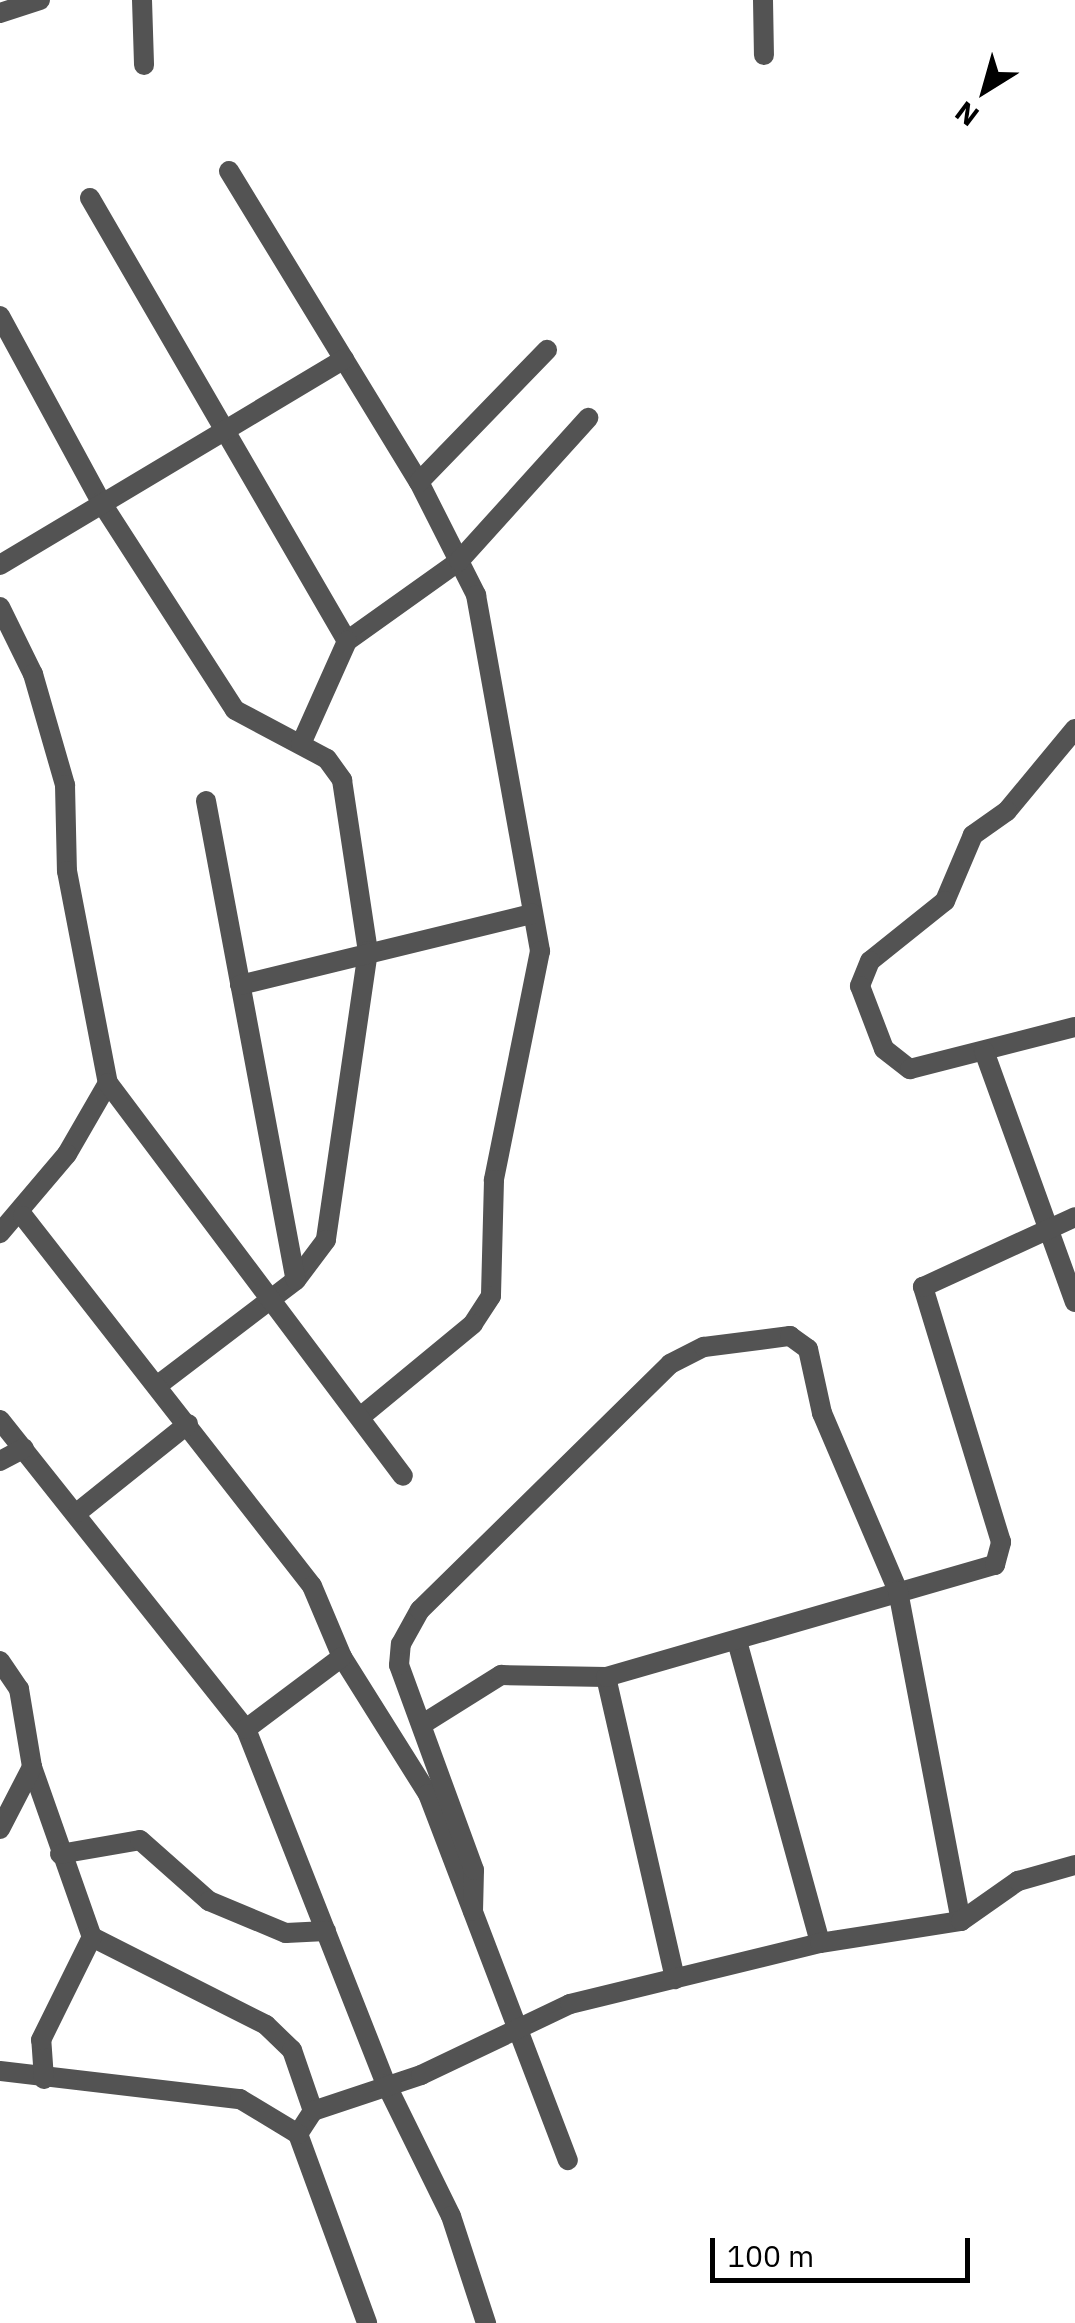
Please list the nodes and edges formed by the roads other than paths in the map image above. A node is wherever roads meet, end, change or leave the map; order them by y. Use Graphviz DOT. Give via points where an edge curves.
graph roads {
  1 [pos="40,0"];
  2 [pos="142,0"];
  3 [pos="763,0"];
  4 [pos="0,13"];
  5 [pos="764,55"];
  6 [pos="144,64"];
  7 [pos="229,171"];
  8 [pos="90,198"];
  9 [pos="0,316"];
  10 [pos="547,350"];
  11 [pos="344,359"];
  12 [pos="588,418"];
  13 [pos="224,432"];
  14 [pos="420,482"];
  15 [pos="101,502"];
  16 [pos="459,561"];
  17 [pos="0,564"];
  18 [pos="0,608"];
  19 [pos="347,641"];
  20 [pos="1075,729"];
  21 [pos="302,744"];
  22 [pos="206,801"];
  23 [pos="532,914"];
  24 [pos="368,951"];
  25 [pos="240,985"];
  26 [pos="1075,1027"];
  27 [pos="984,1052"];
  28 [pos="108,1083"];
  29 [pos="23,1216"];
  30 [pos="1075,1217"];
  31 [pos="0,1222"];
  32 [pos="1048,1223"];
  33 [pos="0,1234"];
  34 [pos="296,1280"];
  35 [pos="1075,1302"];
  36 [pos="266,1304"];
  37 [pos="157,1386"];
  38 [pos="364,1414"];
  39 [pos="0,1420"];
  40 [pos="188,1424"];
  41 [pos="24,1448"];
  42 [pos="0,1461"];
  43 [pos="403,1476"];
  44 [pos="78,1512"];
  45 [pos="898,1592"];
  46 [pos="737,1641"];
  47 [pos="342,1657"];
  48 [pos="0,1661"];
  49 [pos="606,1677"];
  50 [pos="426,1722"];
  51 [pos="246,1729"];
  52 [pos="32,1767"];
  53 [pos="0,1828"];
  54 [pos="60,1854"];
  55 [pos="1075,1866"];
  56 [pos="472,1911"];
  57 [pos="961,1922"];
  58 [pos="326,1931"];
  59 [pos="92,1936"];
  60 [pos="820,1944"];
  61 [pos="675,1979"];
  62 [pos="518,2024"];
  63 [pos="0,2070"];
  64 [pos="44,2079"];
  65 [pos="386,2084"];
  66 [pos="313,2111"];
  67 [pos="298,2134"];
  68 [pos="568,2160"];
  69 [pos="366,2323"];
  70 [pos="486,2323"];
  1 -- 4 [label="street"];
  2 -- 6 [label="street"];
  3 -- 5 [label="street"];
  7 -- 11 [label="street"];
  8 -- 13 [label="street"];
  9 -- 15 [label="street"];
  10 -- 14 [label="street"];
  11 -- 13 [label="street"];
  11 -- 14 [label="street"];
  12 -- 16 [label="street"];
  13 -- 15 [label="street"];
  13 -- 19 [label="street"];
  14 -- 16 [label="street"];
  15 -- 17 [label="street"];
  15 -- 21 [label="street" via="235,710 262,732"];
  16 -- 19 [label="street"];
  16 -- 23 [label="street" via="476,595"];
  18 -- 28 [label="street" via="33,674 65,785 67,871"];
  19 -- 21 [label="street"];
  20 -- 27 [label="street" via="1007,810 973,835 944,900 862,976 884,1050 899,1065 924,1070"];
  21 -- 24 [label="street" via="342,780"];
  22 -- 25 [label="street"];
  23 -- 24 [label="street"];
  23 -- 38 [label="street" via="540,951 494,1180 491,1296 473,1324"];
  24 -- 25 [label="street"];
  24 -- 34 [label="street" via="340,1191 326,1240"];
  25 -- 34 [label="street"];
  26 -- 27 [label="street"];
  27 -- 32 [label="street"];
  28 -- 29 [label="street"];
  28 -- 36 [label="street"];
  29 -- 31 [label="street"];
  29 -- 33 [label="street"];
  29 -- 37 [label="street"];
  30 -- 32 [label="street"];
  32 -- 35 [label="street"];
  32 -- 45 [label="street" via="923,1288 1002,1558"];
  34 -- 36 [label="street"];
  36 -- 37 [label="street"];
  36 -- 38 [label="street"];
  37 -- 40 [label="street"];
  38 -- 43 [label="street"];
  39 -- 41 [label="street"];
  40 -- 44 [label="street"];
  40 -- 47 [label="street" via="312,1586"];
  41 -- 42 [label="street"];
  41 -- 44 [label="street"];
  44 -- 51 [label="street"];
  45 -- 46 [label="street"];
  45 -- 50 [label="street" via="822,1413 808,1350 790,1336 704,1347 670,1364 420,1610 400,1665"];
  45 -- 57 [label="street"];
  46 -- 49 [label="street"];
  46 -- 60 [label="street"];
  47 -- 51 [label="street"];
  47 -- 56 [label="street" via="428,1794"];
  48 -- 52 [label="street" via="25,1709"];
  49 -- 50 [label="street" via="501,1674"];
  49 -- 61 [label="street"];
  50 -- 56 [label="street" via="474,1870"];
  51 -- 58 [label="street"];
  52 -- 53 [label="street"];
  52 -- 54 [label="street"];
  54 -- 58 [label="street" via="140,1840 209,1901 286,1933"];
  54 -- 59 [label="street"];
  55 -- 57 [label="street" via="1018,1881"];
  56 -- 62 [label="street"];
  57 -- 60 [label="street"];
  58 -- 65 [label="street"];
  59 -- 64 [label="street" via="41,2040"];
  59 -- 66 [label="street" via="280,2036"];
  60 -- 61 [label="street"];
  61 -- 62 [label="street"];
  62 -- 65 [label="street"];
  62 -- 68 [label="street"];
  63 -- 64 [label="street"];
  64 -- 67 [label="street" via="240,2099"];
  65 -- 66 [label="street"];
  65 -- 70 [label="street" via="451,2216"];
  66 -- 67 [label="street"];
  67 -- 69 [label="street"];
}
